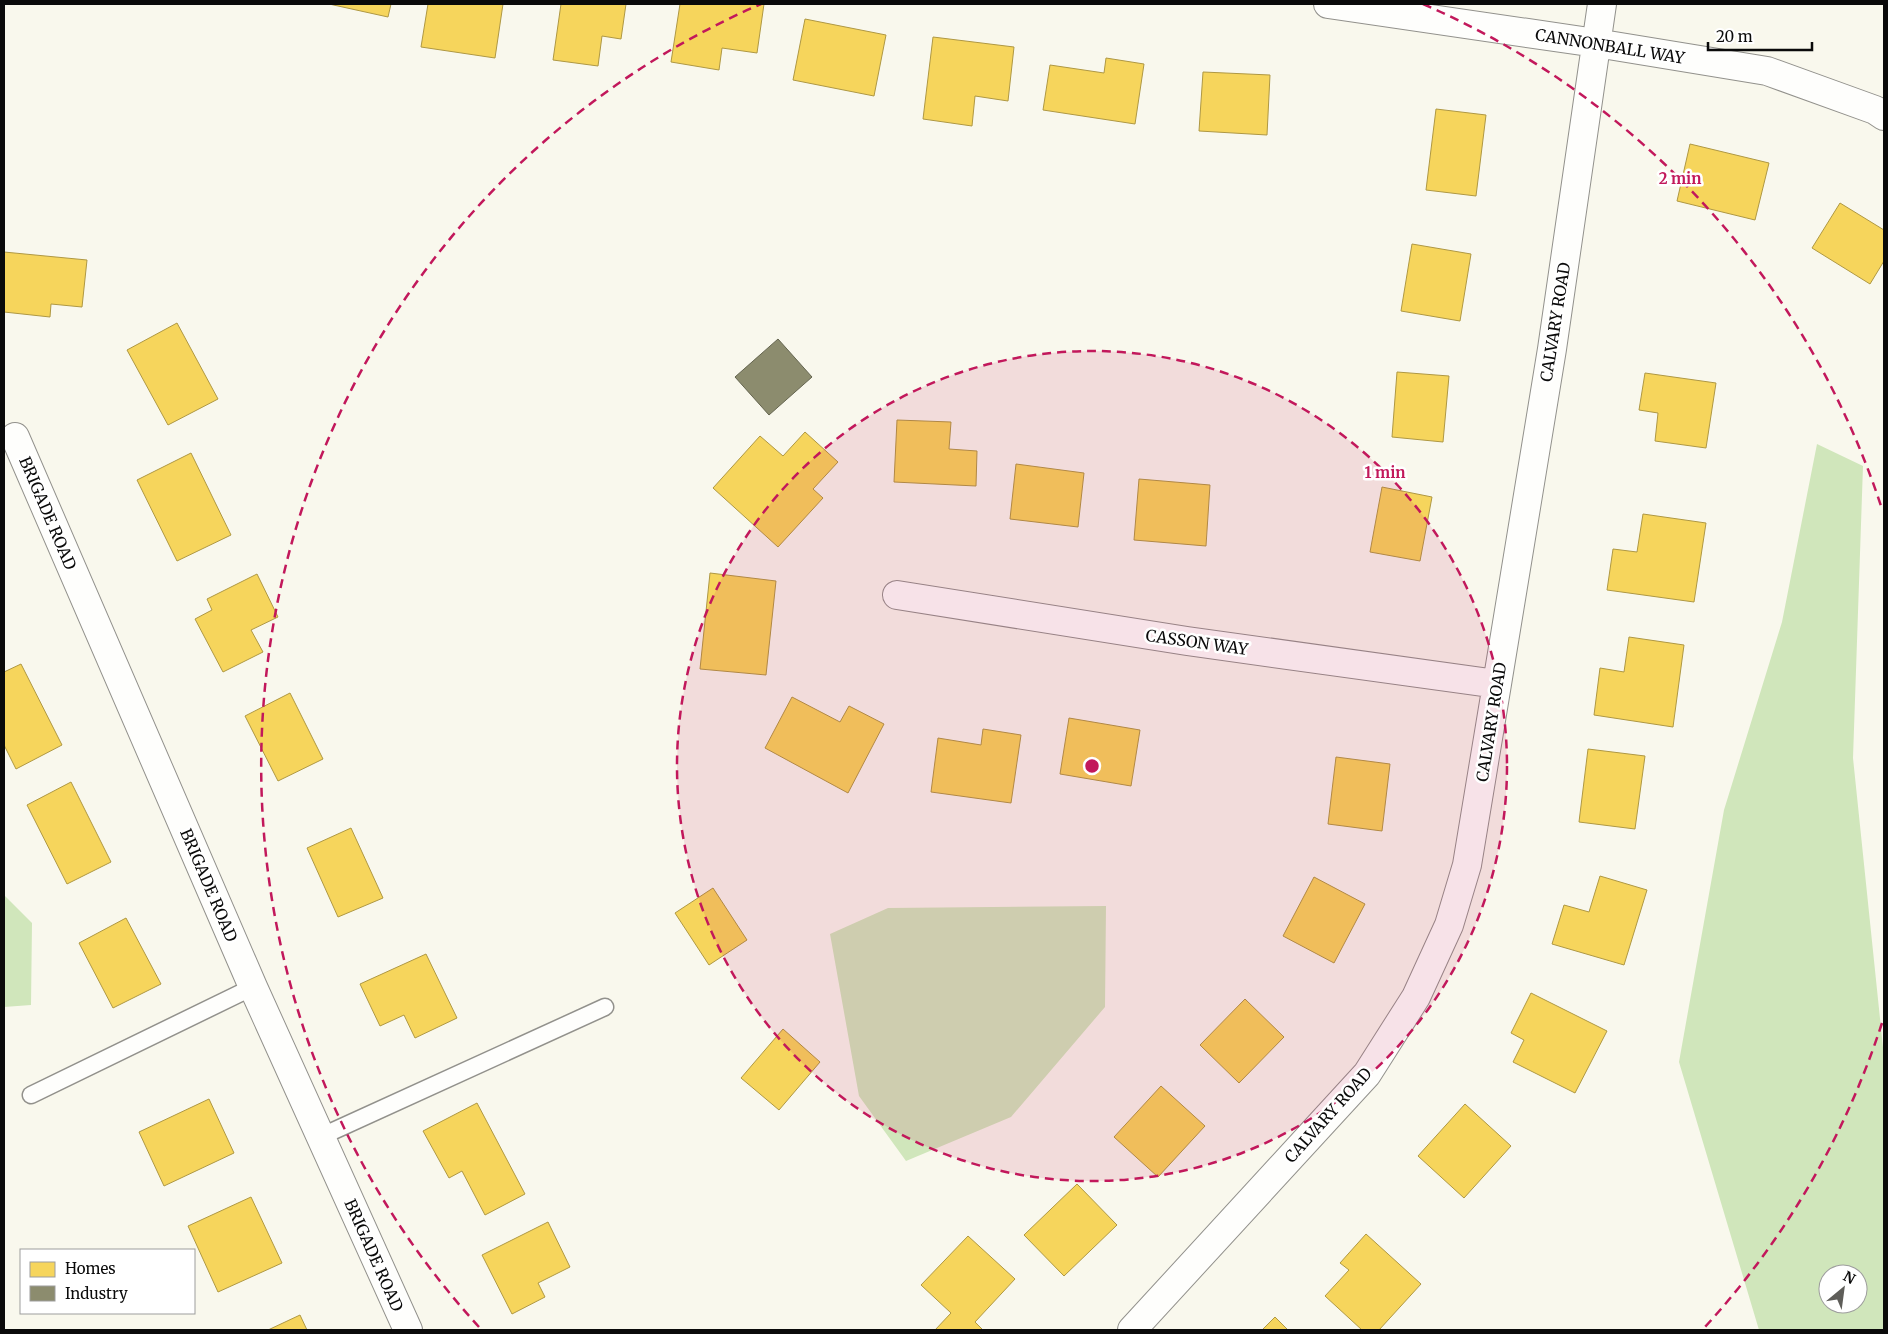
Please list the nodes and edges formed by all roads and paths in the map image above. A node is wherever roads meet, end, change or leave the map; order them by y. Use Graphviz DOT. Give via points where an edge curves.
graph roads {
  1 [pos="1328,4"];
  2 [pos="1602,4"];
  3 [pos="1596,43"];
  4 [pos="1884,116"];
  5 [pos="15,437"];
  6 [pos="897,595"];
  7 [pos="1497,684"];
  8 [pos="253,987"];
  9 [pos="605,1007"];
  10 [pos="31,1095"];
  11 [pos="320,1137"];
  12 [pos="408,1330"];
  13 [pos="1132,1330"];
  1 -- 3 [label="street, CANNONBALL WAY"];
  2 -- 3 [label="street, CALVARY ROAD"];
  3 -- 4 [label="street, CANNONBALL WAY" via="1767,70"];
  3 -- 7 [label="street, CALVARY ROAD" via="1552,349"];
  5 -- 8 [label="street, BRIGADE ROAD"];
  6 -- 7 [label="street, CASSON WAY" via="1187,641"];
  7 -- 13 [label="street, CALVARY ROAD" via="1467,866 1449,924 1416,997 1367,1074"];
  8 -- 10 [label="lane"];
  8 -- 11 [label="street, BRIGADE ROAD"];
  9 -- 11 [label="lane"];
  11 -- 12 [label="street, BRIGADE ROAD"];
}
